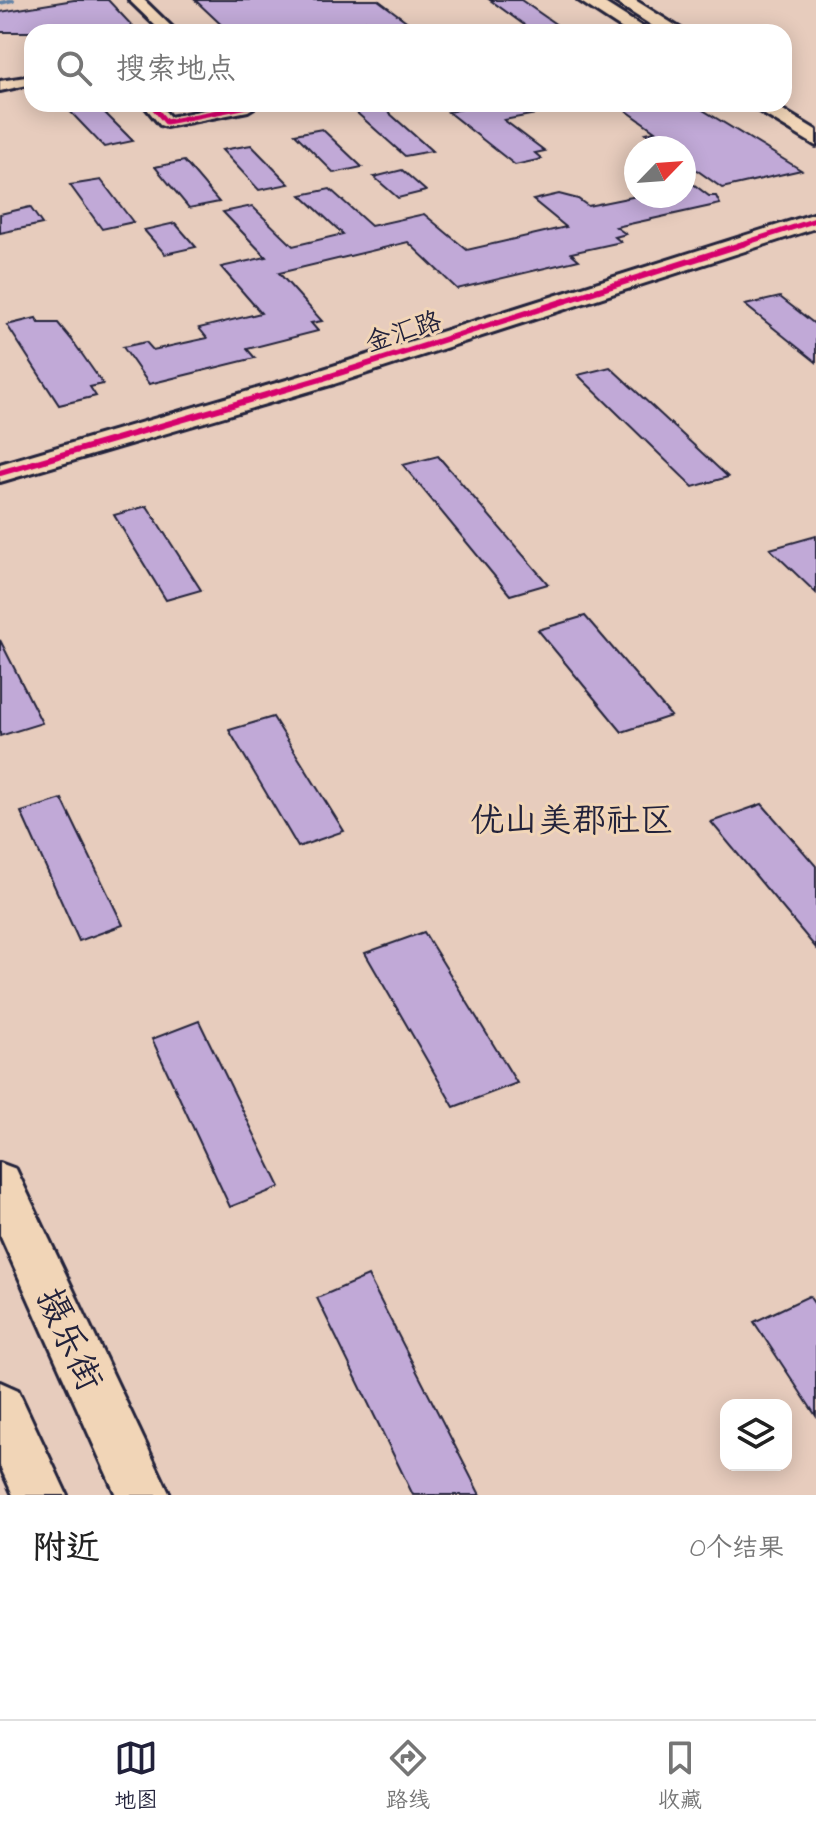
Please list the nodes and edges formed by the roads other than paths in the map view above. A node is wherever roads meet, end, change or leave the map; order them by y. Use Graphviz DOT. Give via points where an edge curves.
graph roads {
  1 [pos="136,0"];
  2 [pos="587,0"];
  3 [pos="621,0"];
  4 [pos="162,24"];
  5 [pos="627,24"];
  6 [pos="662,24"];
  7 [pos="24,82"];
  8 [pos="0,86"];
  9 [pos="792,100"];
  10 [pos="805,108"];
  11 [pos="158,112"];
  12 [pos="214,112"];
  13 [pos="254,112"];
  14 [pos="771,112"];
  15 [pos="262,119"];
  16 [pos="816,139"];
  17 [pos="816,211"];
  18 [pos="816,220"];
  19 [pos="0,459"];
  20 [pos="0,473"];
  21 [pos="0,1183"];
  22 [pos="0,1407"];
  23 [pos="40,1495"];
  24 [pos="143,1495"];
  1 -- 4 [label="street"];
  2 -- 5 [label="street"];
  3 -- 6 [label="street"];
  7 -- 8 [label="street"];
  9 -- 10 [label="street"];
  11 -- 12 [label="street" via="166,122"];
  13 -- 15 [label="street"];
  14 -- 16 [label="street"];
  17 -- 19 [label="street, 金汇路" via="273,381"];
  18 -- 20 [label="street, 金汇路" via="324,378"];
  21 -- 24 [label="street, 摄乐街"];
  22 -- 23 [label="street"];
}
